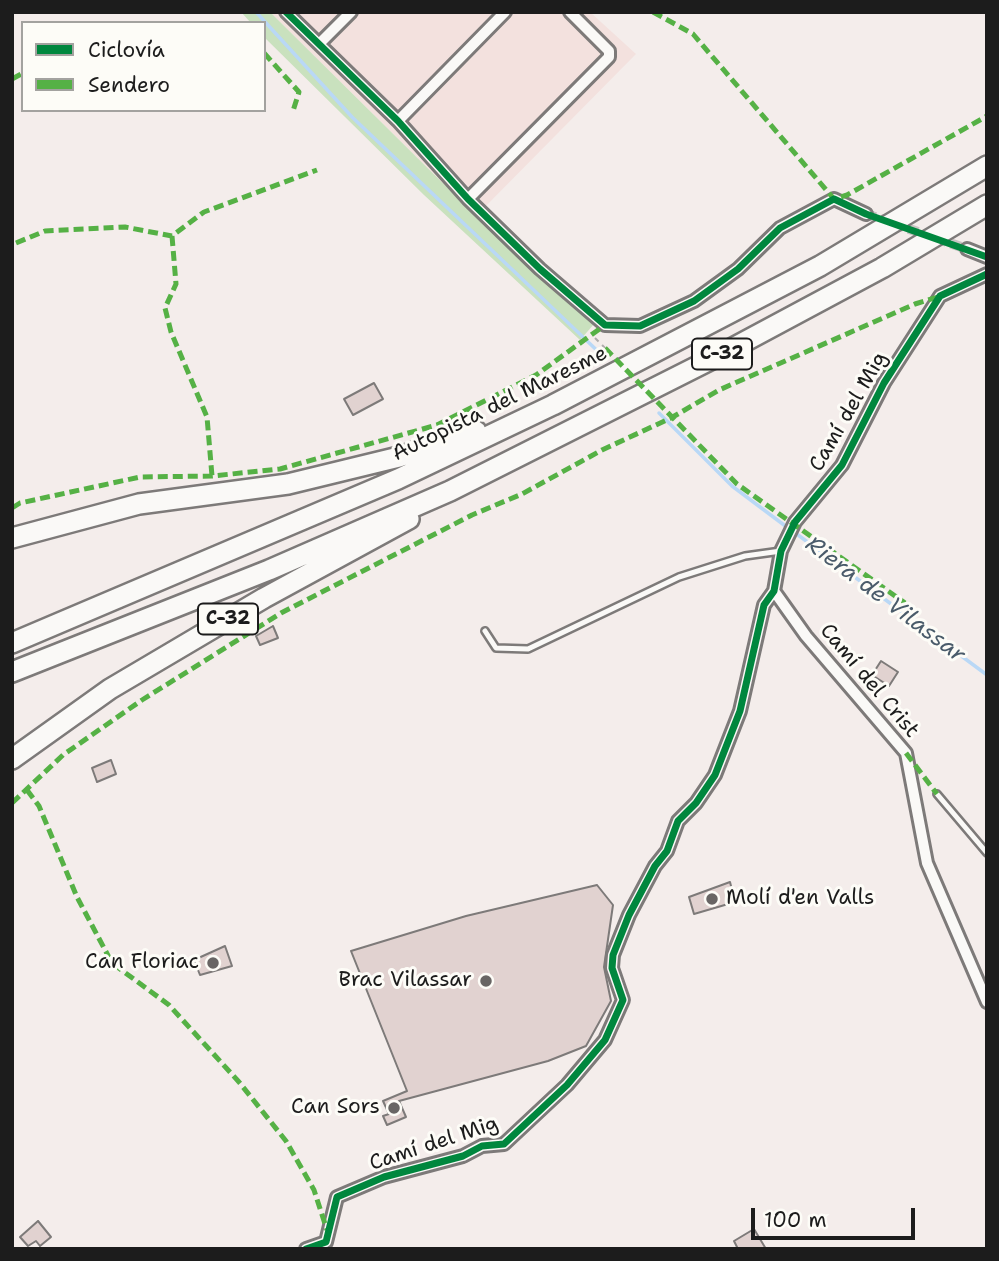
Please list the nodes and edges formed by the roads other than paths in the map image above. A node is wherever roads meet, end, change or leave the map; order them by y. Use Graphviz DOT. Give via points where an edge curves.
graph roads {
  1 [pos="286,12"];
  2 [pos="351,12"];
  3 [pos="505,12"];
  4 [pos="570,12"];
  5 [pos="320,44"];
  6 [pos="398,121"];
  7 [pos="987,166"];
  8 [pos="468,199"];
  9 [pos="987,205"];
  10 [pos="866,214"];
  11 [pos="967,249"];
  12 [pos="987,257"];
  13 [pos="987,274"];
  14 [pos="553,405"];
  15 [pos="450,491"];
  16 [pos="12,538"];
  17 [pos="781,551"];
  18 [pos="774,591"];
  19 [pos="485,631"];
  20 [pos="12,643"];
  21 [pos="12,672"];
  22 [pos="12,759"];
  23 [pos="937,794"];
  24 [pos="987,853"];
  25 [pos="987,1002"];
  26 [pos="306,1249"];
  1 -- 5 [label="street"];
  2 -- 5 [label="street"];
  3 -- 6 [label="street"];
  4 -- 8 [label="street" via="609,51 609,57"];
  5 -- 6 [label="street"];
  6 -- 8 [label="street"];
  7 -- 14 [label="highway, Autopista del Maresme / C-32" via="820,266"];
  8 -- 10 [label="street" via="605,324 640,326 694,301 738,269 780,228 834,199"];
  9 -- 15 [label="highway, C-32" via="738,345"];
  11 -- 12 [label="street"];
  13 -- 17 [label="street, Camí del Mig" via="940,296 884,383 842,465 794,522"];
  14 -- 16 [label="highway" via="399,457 288,484 139,504"];
  14 -- 20 [label="highway, Autopista del Maresme / C-32" via="398,479"];
  15 -- 21 [label="highway, C-32" via="269,570"];
  15 -- 22 [label="highway, C-32" via="390,532 264,598 110,689"];
  17 -- 18 [label="street, Camí del Mig"];
  17 -- 19 [label="lane" via="745,556 679,577 528,649 496,648"];
  18 -- 25 [label="street, Camí del Crist" via="905,753 927,863"];
  18 -- 26 [label="street, Camí del Mig" via="764,605 740,711 715,775 678,821 613,955 612,968 622,1000 605,1040 567,1085 504,1144 482,1146 463,1156 384,1177 337,1197 326,1242"];
  23 -- 24 [label="lane"];
}
